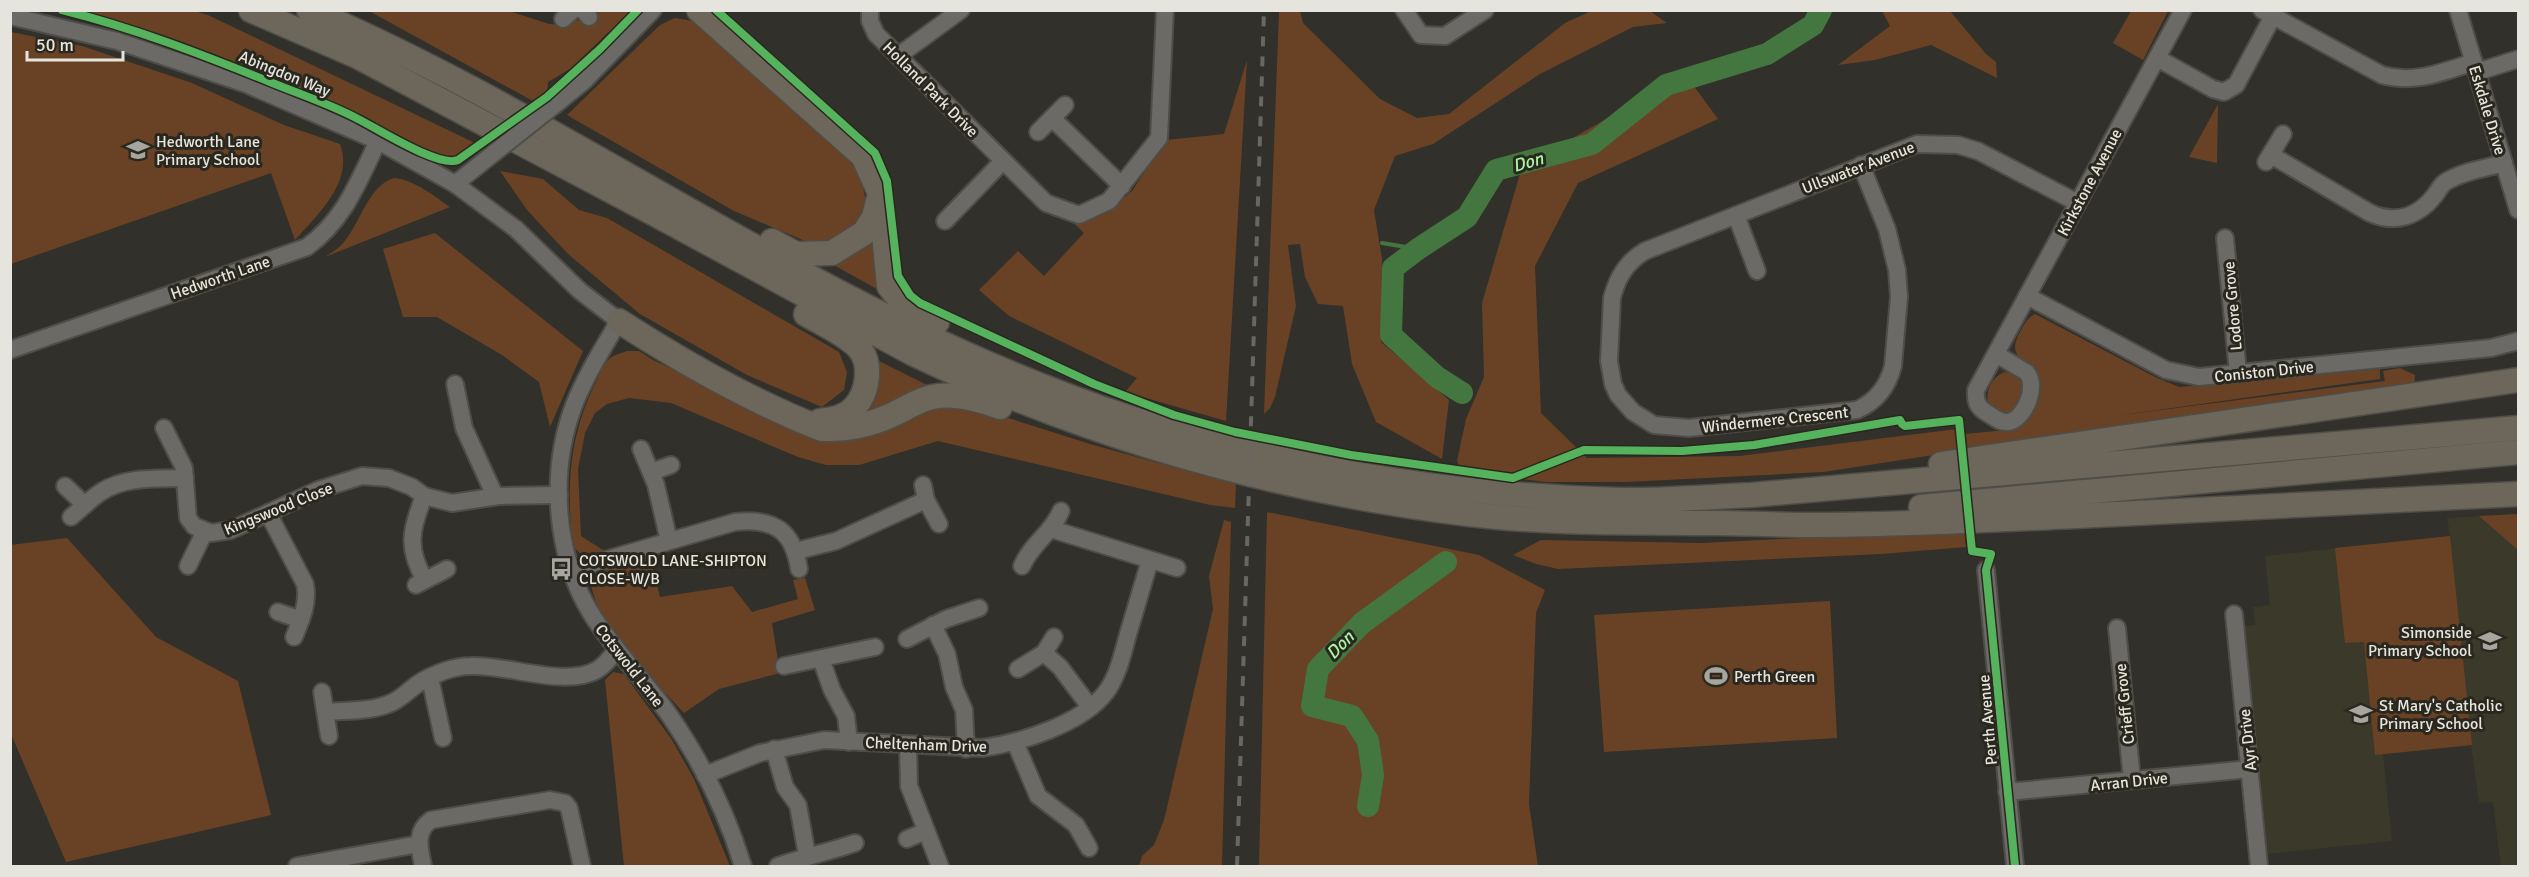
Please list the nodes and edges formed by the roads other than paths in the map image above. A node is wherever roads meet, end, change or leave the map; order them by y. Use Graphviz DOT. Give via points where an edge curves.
graph roads {
  1 [pos="251,10"];
  2 [pos="309,10"];
  3 [pos="653,10"];
  4 [pos="699,10"];
  5 [pos="870,10"];
  6 [pos="961,10"];
  7 [pos="1165,10"];
  8 [pos="1404,10"];
  9 [pos="1485,10"];
  10 [pos="2182,10"];
  11 [pos="2458,10"];
  12 [pos="2267,13"];
  13 [pos="10,16"];
  14 [pos="898,56"];
  15 [pos="2157,58"];
  16 [pos="2518,58"];
  17 [pos="2475,67"];
  18 [pos="1065,105"];
  19 [pos="1052,118"];
  20 [pos="1038,132"];
  21 [pos="2283,134"];
  22 [pos="378,141"];
  23 [pos="1003,161"];
  24 [pos="2504,163"];
  25 [pos="611,165"];
  26 [pos="1861,165"];
  27 [pos="2514,179"];
  28 [pos="455,184"];
  29 [pos="1122,186"];
  30 [pos="880,193"];
  31 [pos="2078,203"];
  32 [pos="2518,210"];
  33 [pos="1736,214"];
  34 [pos="945,221"];
  35 [pos="2225,238"];
  36 [pos="710,244"];
  37 [pos="1757,271"];
  38 [pos="2027,296"];
  39 [pos="619,321"];
  40 [pos="2518,341"];
  41 [pos="10,350"];
  42 [pos="1996,354"];
  43 [pos="2238,373"];
  44 [pos="2518,380"];
  45 [pos="455,384"];
  46 [pos="1618,394"];
  47 [pos="805,422"];
  48 [pos="164,428"];
  49 [pos="2518,428"];
  50 [pos="1129,430"];
  51 [pos="641,449"];
  52 [pos="2518,452"];
  53 [pos="671,465"];
  54 [pos="651,472"];
  55 [pos="185,477"];
  56 [pos="65,486"];
  57 [pos="2518,494"];
  58 [pos="559,495"];
  59 [pos="1752,495"];
  60 [pos="424,496"];
  61 [pos="495,496"];
  62 [pos="85,505"];
  63 [pos="1061,511"];
  64 [pos="268,513"];
  65 [pos="71,517"];
  66 [pos="1715,523"];
  67 [pos="939,524"];
  68 [pos="1051,530"];
  69 [pos="204,531"];
  70 [pos="669,541"];
  71 [pos="796,550"];
  72 [pos="1150,560"];
  73 [pos="188,566"];
  74 [pos="1022,566"];
  75 [pos="447,568"];
  76 [pos="1177,568"];
  77 [pos="800,569"];
  78 [pos="572,570"];
  79 [pos="1986,570"];
  80 [pos="979,608"];
  81 [pos="278,612"];
  82 [pos="2234,614"];
  83 [pos="301,620"];
  84 [pos="933,625"];
  85 [pos="2117,628"];
  86 [pos="294,637"];
  87 [pos="1054,637"];
  88 [pos="907,639"];
  89 [pos="875,647"];
  90 [pos="616,651"];
  91 [pos="1044,653"];
  92 [pos="821,659"];
  93 [pos="784,666"];
  94 [pos="1018,669"];
  95 [pos="430,678"];
  96 [pos="322,693"];
  97 [pos="1090,707"];
  98 [pos="326,712"];
  99 [pos="329,736"];
  100 [pos="443,738"];
  101 [pos="849,742"];
  102 [pos="1015,742"];
  103 [pos="908,745"];
  104 [pos="966,748"];
  105 [pos="774,749"];
  106 [pos="2250,769"];
  107 [pos="705,775"];
  108 [pos="2132,780"];
  109 [pos="2007,792"];
  110 [pos="926,831"];
  111 [pos="907,839"];
  112 [pos="855,843"];
  113 [pos="419,844"];
  114 [pos="1089,848"];
  115 [pos="807,855"];
  116 [pos="297,867"];
  117 [pos="423,867"];
  118 [pos="582,867"];
  119 [pos="743,867"];
  120 [pos="778,867"];
  121 [pos="940,867"];
  122 [pos="2015,867"];
  123 [pos="2259,867"];
  1 -- 36 [label="highway" via="357,56"];
  2 -- 25 [label="highway" via="464,84"];
  3 -- 28 [label="street, bridge" via="584,81"];
  4 -- 30 [label="highway" via="863,156"];
  5 -- 14 [label="street, Holland Park Drive" via="876,34"];
  6 -- 14 [label="street"];
  7 -- 29 [label="street, Holland Park Drive" via="1159,138"];
  8 -- 9 [label="street" via="1421,35 1445,36"];
  10 -- 15 [label="street, Kirkstone Avenue"];
  11 -- 17 [label="street, Eskdale Drive"];
  12 -- 15 [label="street" via="2236,85 2224,92"];
  12 -- 17 [label="street" via="2382,75 2419,78"];
  13 -- 22 [label="street, Abingdon Way" via="117,40 191,64"];
  14 -- 23 [label="street, Holland Park Drive"];
  15 -- 31 [label="street, Kirkstone Avenue"];
  16 -- 17 [label="street"];
  17 -- 24 [label="street, Eskdale Drive"];
  18 -- 19 [label="street"];
  19 -- 20 [label="street"];
  19 -- 29 [label="street"];
  21 -- 24 [label="street" via="2268,158 2384,219 2420,212 2444,183"];
  22 -- 28 [label="street, Abingdon Way"];
  22 -- 41 [label="street, Hedworth Lane" via="348,204 333,226 308,247"];
  23 -- 29 [label="street, Holland Park Drive" via="1046,203 1079,214 1109,201"];
  23 -- 34 [label="street"];
  24 -- 27 [label="street, Eskdale Drive"];
  25 -- 30 [label="highway" via="684,196 796,254 832,253 864,233 874,218"];
  25 -- 50 [label="highway" via="884,316"];
  26 -- 31 [label="street, Ullswater Avenue" via="1917,144 1958,145 1978,151"];
  26 -- 33 [label="street, Ullswater Avenue"];
  26 -- 46 [label="street, Windermere Crescent" via="1887,229 1899,285 1893,366 1890,378 1875,398 1857,410 1676,429 1643,419"];
  27 -- 32 [label="street, Eskdale Drive"];
  28 -- 39 [label="street, Abingdon Way" via="516,229 580,291"];
  30 -- 50 [label="highway" via="889,286 908,309 1084,389"];
  31 -- 38 [label="street, Kirkstone Avenue"];
  33 -- 37 [label="street"];
  33 -- 46 [label="street, Ullswater Avenue" via="1645,251 1624,270 1612,298 1610,335 1610,373"];
  35 -- 43 [label="street, Lodore Grove"];
  36 -- 47 [label="highway" via="733,270 843,335 859,349 867,363 867,381 854,409 829,421"];
  36 -- 50 [label="highway" via="955,374 1034,407"];
  38 -- 42 [label="street, Kirkstone Avenue"];
  38 -- 43 [label="street, Coniston Drive" via="2166,370 2199,377"];
  39 -- 47 [label="highway" via="710,377"];
  39 -- 58 [label="street, Cotswold Lane" via="574,405 565,436"];
  40 -- 43 [label="street, Coniston Drive" via="2491,348"];
  44 -- 59 [label="highway" via="1960,460"];
  45 -- 61 [label="street" via="464,428"];
  47 -- 50 [label="highway" via="822,429 842,430 870,424 916,401 952,395 991,404 1095,442"];
  48 -- 55 [label="street, Kingswood Close" via="178,453"];
  49 -- 59 [label="highway"];
  50 -- 59 [label="highway" via="1301,463 1511,494 1614,500"];
  50 -- 66 [label="highway" via="1268,478 1470,514 1569,522"];
  51 -- 54 [label="street"];
  52 -- 66 [label="highway"];
  53 -- 54 [label="street"];
  54 -- 70 [label="street"];
  55 -- 62 [label="street" via="116,484"];
  55 -- 69 [label="street, Kingswood Close" via="188,518"];
  56 -- 62 [label="street"];
  57 -- 66 [label="highway" via="1936,522"];
  58 -- 61 [label="street, Kingswood Close"];
  58 -- 78 [label="street, Cotswold Lane" via="564,542"];
  60 -- 61 [label="street, Kingswood Close" via="452,503"];
  60 -- 64 [label="street, Kingswood Close" via="400,482 362,477 318,490"];
  60 -- 75 [label="street" via="412,532 420,583"];
  62 -- 65 [label="street"];
  63 -- 68 [label="street"];
  64 -- 69 [label="street, Kingswood Close" via="221,533"];
  64 -- 83 [label="street" via="305,584"];
  67 -- 71 [label="street" via="925,493 836,541"];
  68 -- 72 [label="street"];
  68 -- 74 [label="street" via="1032,546"];
  69 -- 73 [label="street, Kingswood Close"];
  70 -- 71 [label="street" via="751,520 777,526"];
  70 -- 78 [label="street"];
  71 -- 77 [label="street"];
  72 -- 76 [label="street"];
  72 -- 97 [label="street, Cheltenham Drive" via="1118,669 1106,692"];
  78 -- 90 [label="street, Cotswold Lane" via="591,614"];
  79 -- 109 [label="street, Perth Avenue"];
  80 -- 84 [label="street"];
  81 -- 83 [label="street"];
  82 -- 106 [label="street, Ayr Drive"];
  83 -- 86 [label="street"];
  84 -- 88 [label="street"];
  84 -- 104 [label="street" via="964,710"];
  85 -- 108 [label="street, Crieff Grove"];
  87 -- 91 [label="street"];
  89 -- 92 [label="street"];
  90 -- 95 [label="street" via="604,665 586,674 546,675 470,666"];
  90 -- 107 [label="street, Cotswold Lane" via="668,713"];
  91 -- 94 [label="street"];
  91 -- 97 [label="street"];
  92 -- 93 [label="street"];
  92 -- 101 [label="street" via="846,716"];
  95 -- 98 [label="street" via="393,702"];
  95 -- 100 [label="street"];
  96 -- 98 [label="street"];
  97 -- 102 [label="street, Cheltenham Drive" via="1051,729"];
  98 -- 99 [label="street"];
  101 -- 103 [label="street, Cheltenham Drive"];
  101 -- 105 [label="street, Cheltenham Drive" via="824,740"];
  102 -- 104 [label="street, Cheltenham Drive"];
  102 -- 114 [label="street" via="1038,796 1082,821"];
  103 -- 104 [label="street, Cheltenham Drive"];
  103 -- 110 [label="street" via="909,786"];
  105 -- 107 [label="street, Cheltenham Drive"];
  105 -- 115 [label="street" via="785,787 798,805"];
  106 -- 108 [label="street, Arran Drive"];
  106 -- 123 [label="street, Ayr Drive"];
  107 -- 119 [label="street, Cotswold Lane"];
  108 -- 109 [label="street, Arran Drive"];
  109 -- 122 [label="street, Perth Avenue"];
  110 -- 111 [label="street"];
  110 -- 121 [label="street"];
  112 -- 115 [label="street"];
  113 -- 116 [label="street"];
  113 -- 117 [label="street"];
  113 -- 118 [label="street" via="421,831 431,820 558,800 565,803 572,816"];
  115 -- 120 [label="street"];
}
